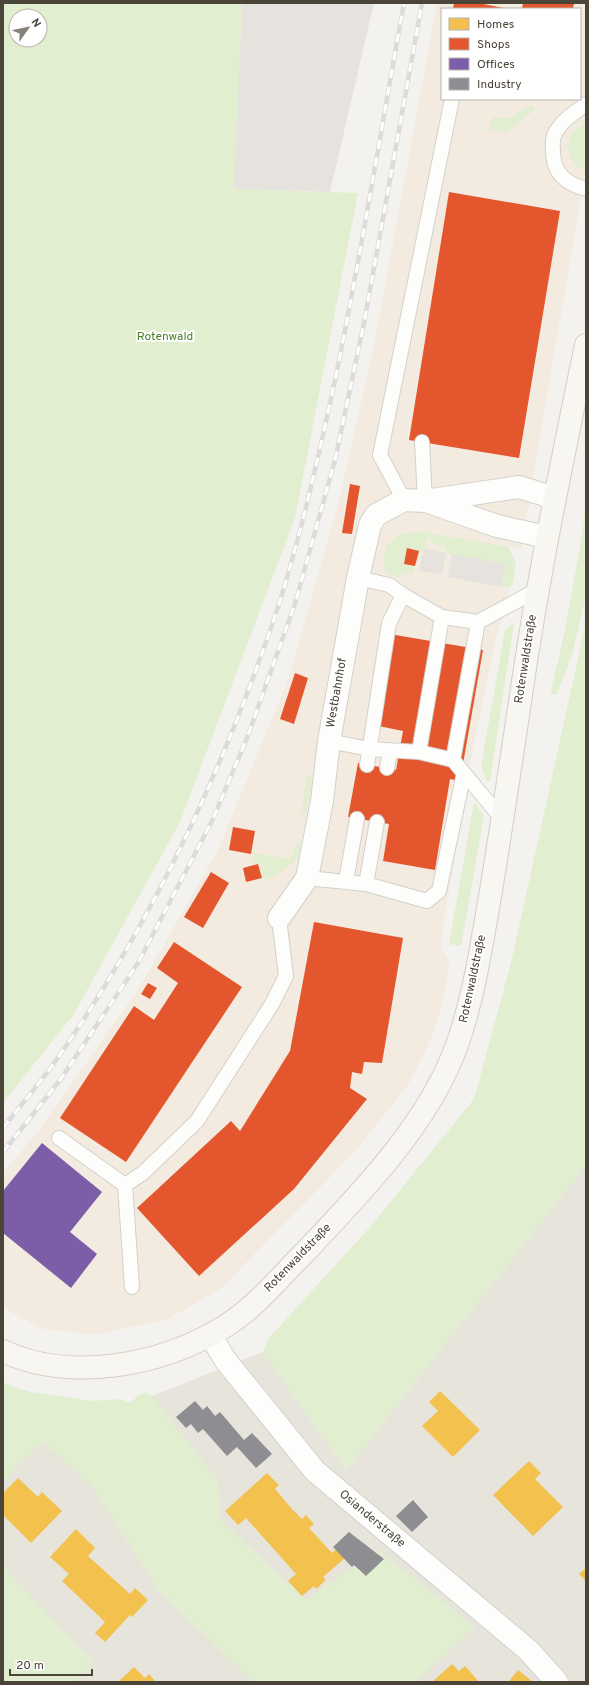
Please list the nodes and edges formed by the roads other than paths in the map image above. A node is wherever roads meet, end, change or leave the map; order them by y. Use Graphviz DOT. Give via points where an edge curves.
graph roads {
  1 [pos="452,100"];
  2 [pos="586,104"];
  3 [pos="586,189"];
  4 [pos="586,345"];
  5 [pos="422,442"];
  6 [pos="555,498"];
  7 [pos="415,500"];
  8 [pos="547,537"];
  9 [pos="358,578"];
  10 [pos="537,590"];
  11 [pos="403,595"];
  12 [pos="442,617"];
  13 [pos="478,622"];
  14 [pos="329,741"];
  15 [pos="369,749"];
  16 [pos="390,751"];
  17 [pos="419,752"];
  18 [pos="453,760"];
  19 [pos="367,764"];
  20 [pos="387,768"];
  21 [pos="464,773"];
  22 [pos="357,819"];
  23 [pos="503,820"];
  24 [pos="377,822"];
  25 [pos="308,878"];
  26 [pos="346,881"];
  27 [pos="366,884"];
  28 [pos="279,918"];
  29 [pos="59,1138"];
  30 [pos="125,1185"];
  31 [pos="132,1287"];
  32 [pos="210,1335"];
  33 [pos="3,1351"];
  34 [pos="557,1682"];
  1 -- 7 [label="lane" via="380,455"];
  2 -- 3 [label="lane" via="560,124 552,139 553,161 559,174 569,183"];
  4 -- 6 [label="main road, Rotenwaldstraße"];
  5 -- 7 [label="lane"];
  6 -- 7 [label="street, Westbahnhof" via="519,487"];
  6 -- 8 [label="main road, Rotenwaldstraße"];
  7 -- 8 [label="street" via="496,526"];
  7 -- 9 [label="street, Westbahnhof" via="376,515 370,525"];
  8 -- 10 [label="main road, Rotenwaldstraße"];
  9 -- 11 [label="lane" via="389,585"];
  9 -- 14 [label="street, Westbahnhof"];
  10 -- 13 [label="lane"];
  10 -- 23 [label="main road, Rotenwaldstraße"];
  11 -- 12 [label="lane"];
  11 -- 15 [label="lane" via="389,623"];
  12 -- 13 [label="lane"];
  12 -- 17 [label="lane"];
  13 -- 18 [label="lane"];
  14 -- 15 [label="lane"];
  14 -- 25 [label="street, Westbahnhof" via="322,802"];
  15 -- 16 [label="lane"];
  15 -- 19 [label="lane"];
  16 -- 17 [label="lane"];
  16 -- 20 [label="lane"];
  17 -- 18 [label="lane"];
  18 -- 21 [label="lane"];
  21 -- 23 [label="lane"];
  21 -- 27 [label="lane" via="439,891 427,901"];
  22 -- 26 [label="lane"];
  23 -- 32 [label="main road, Rotenwaldstraße" via="468,1010 456,1048 442,1079 420,1116 347,1207 241,1315"];
  24 -- 27 [label="lane"];
  25 -- 26 [label="lane"];
  25 -- 28 [label="street, Westbahnhof"];
  26 -- 27 [label="lane"];
  28 -- 30 [label="lane" via="286,976 272,1004 198,1121 143,1173"];
  29 -- 30 [label="lane"];
  30 -- 31 [label="lane"];
  32 -- 33 [label="main road, Rotenwaldstraße" via="152,1357 109,1367 52,1366"];
  32 -- 34 [label="street, Osianderstraße" via="226,1361 315,1471 528,1650"];
}
